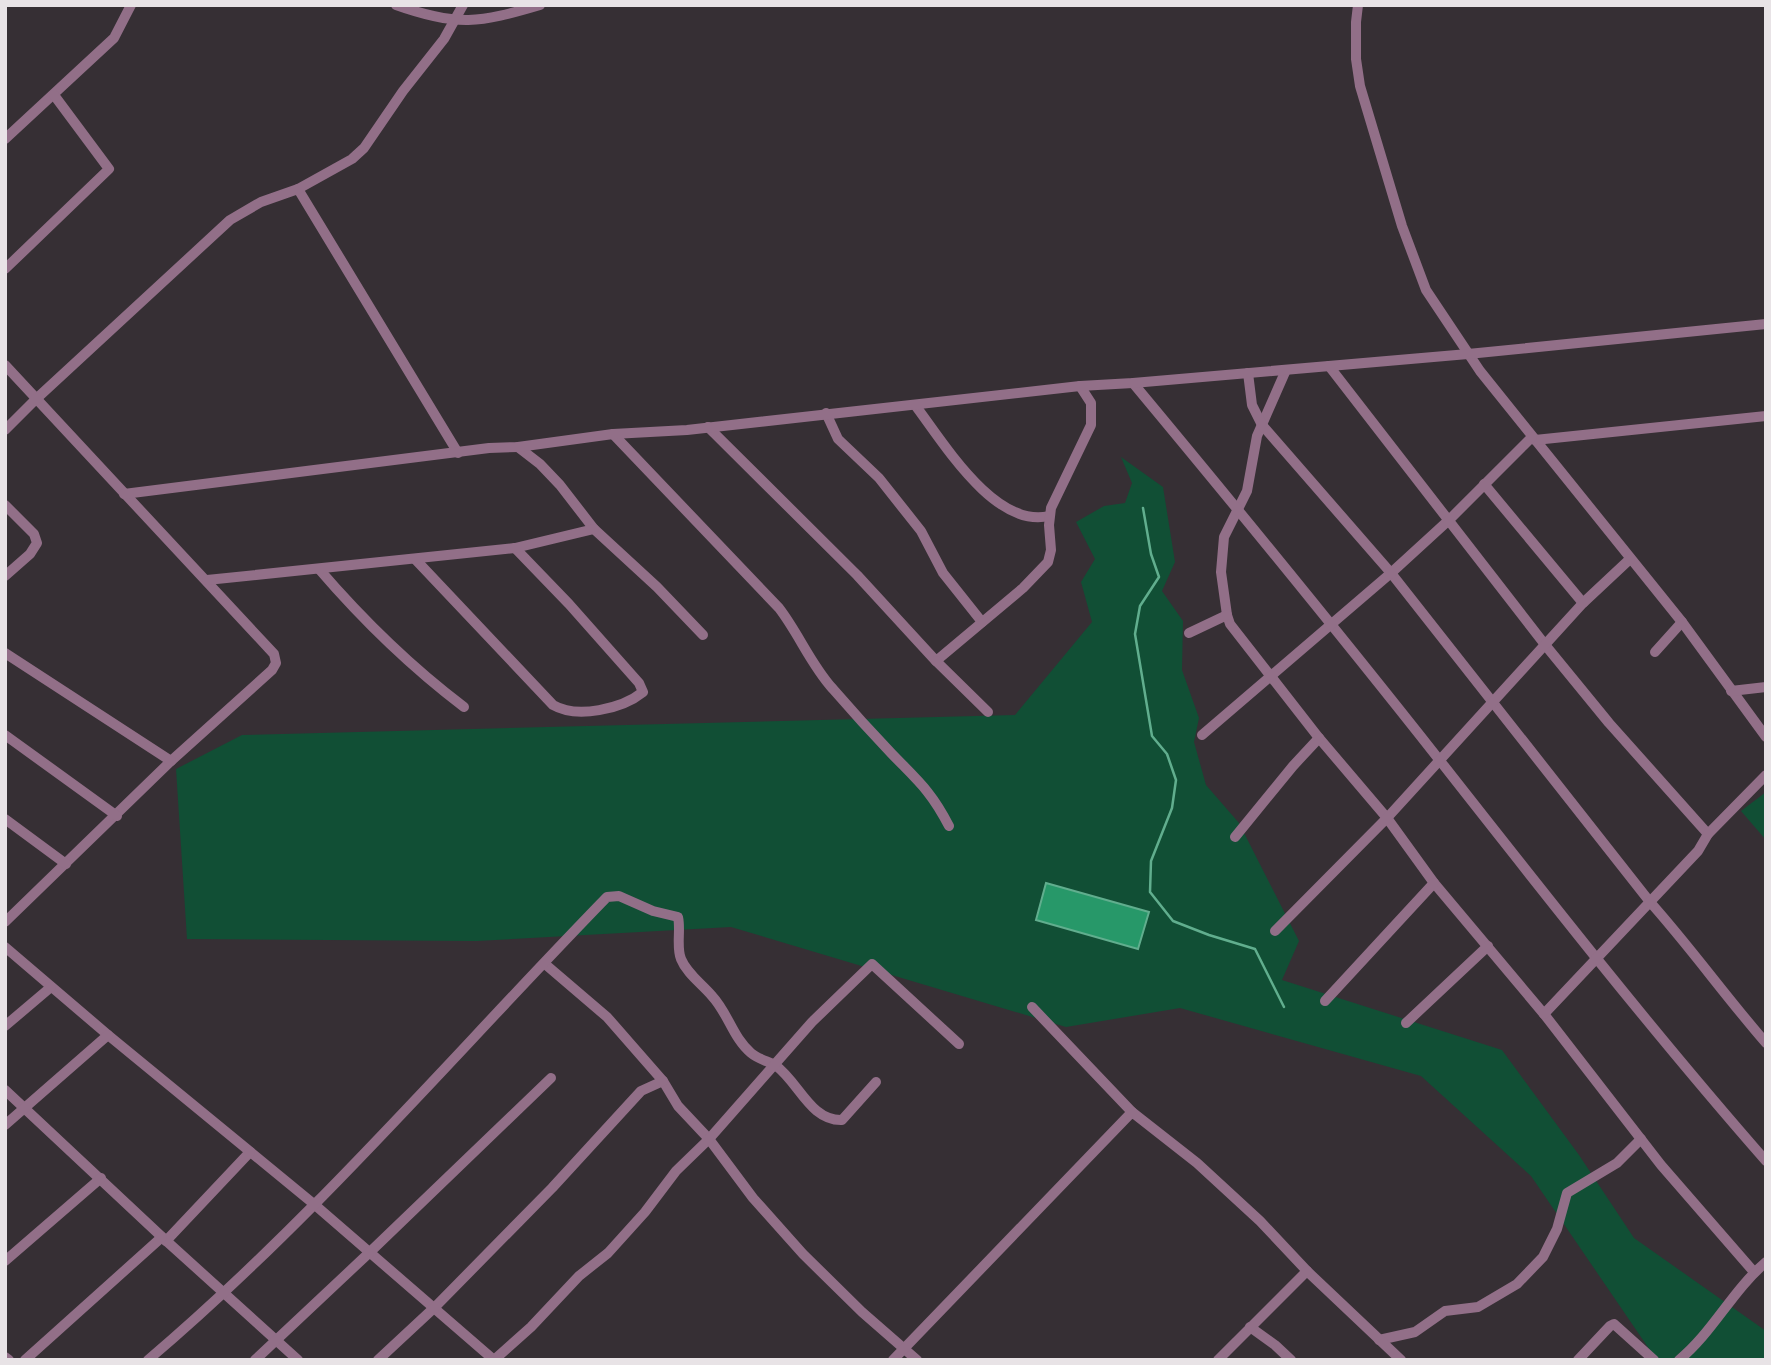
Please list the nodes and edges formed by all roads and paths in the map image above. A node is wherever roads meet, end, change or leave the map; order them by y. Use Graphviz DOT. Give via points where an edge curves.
graph roads {
  1 [pos="131,5"];
  2 [pos="396,5"];
  3 [pos="463,5"];
  4 [pos="540,5"];
  5 [pos="1358,5"];
  6 [pos="454,21"];
  7 [pos="54,95"];
  8 [pos="5,139"];
  9 [pos="298,189"];
  10 [pos="5,269"];
  11 [pos="1766,324"];
  12 [pos="1468,355"];
  13 [pos="5,365"];
  14 [pos="1329,366"];
  15 [pos="1286,370"];
  16 [pos="1248,373"];
  17 [pos="1133,383"];
  18 [pos="1080,386"];
  19 [pos="35,400"];
  20 [pos="915,405"];
  21 [pos="826,413"];
  22 [pos="1766,416"];
  23 [pos="1262,425"];
  24 [pos="708,427"];
  25 [pos="5,430"];
  26 [pos="613,434"];
  27 [pos="1533,438"];
  28 [pos="517,447"];
  29 [pos="458,453"];
  30 [pos="1484,484"];
  31 [pos="124,494"];
  32 [pos="5,505"];
  33 [pos="1239,510"];
  34 [pos="1049,516"];
  35 [pos="1450,519"];
  36 [pos="594,529"];
  37 [pos="514,548"];
  38 [pos="415,559"];
  39 [pos="1630,559"];
  40 [pos="319,569"];
  41 [pos="1391,573"];
  42 [pos="5,576"];
  43 [pos="207,580"];
  44 [pos="1583,603"];
  45 [pos="1227,615"];
  46 [pos="982,622"];
  47 [pos="1682,622"];
  48 [pos="1331,625"];
  49 [pos="1189,633"];
  50 [pos="703,635"];
  51 [pos="1546,646"];
  52 [pos="1655,652"];
  53 [pos="5,653"];
  54 [pos="936,661"];
  55 [pos="1270,677"];
  56 [pos="1766,687"];
  57 [pos="1731,691"];
  58 [pos="1491,703"];
  59 [pos="464,707"];
  60 [pos="988,712"];
  61 [pos="5,735"];
  62 [pos="1202,735"];
  63 [pos="1766,737"];
  64 [pos="1319,738"];
  65 [pos="171,761"];
  66 [pos="1440,761"];
  67 [pos="1766,775"];
  68 [pos="117,816"];
  69 [pos="1387,818"];
  70 [pos="5,819"];
  71 [pos="949,826"];
  72 [pos="1708,834"];
  73 [pos="1234,837"];
  74 [pos="66,864"];
  75 [pos="1434,883"];
  76 [pos="1650,902"];
  77 [pos="5,922"];
  78 [pos="1275,931"];
  79 [pos="1488,946"];
  80 [pos="5,947"];
  81 [pos="1596,956"];
  82 [pos="545,964"];
  83 [pos="51,987"];
  84 [pos="1325,1001"];
  85 [pos="1032,1007"];
  86 [pos="1544,1013"];
  87 [pos="1406,1023"];
  88 [pos="5,1026"];
  89 [pos="108,1035"];
  90 [pos="1766,1043"];
  91 [pos="960,1045"];
  92 [pos="775,1066"];
  93 [pos="551,1078"];
  94 [pos="663,1081"];
  95 [pos="876,1082"];
  96 [pos="5,1090"];
  97 [pos="26,1108"];
  98 [pos="1132,1112"];
  99 [pos="5,1125"];
  100 [pos="709,1139"];
  101 [pos="1640,1139"];
  102 [pos="250,1152"];
  103 [pos="1766,1161"];
  104 [pos="101,1178"];
  105 [pos="315,1205"];
  106 [pos="164,1239"];
  107 [pos="370,1252"];
  108 [pos="5,1261"];
  109 [pos="1766,1262"];
  110 [pos="1307,1271"];
  111 [pos="1754,1272"];
  112 [pos="222,1292"];
  113 [pos="435,1307"];
  114 [pos="1250,1327"];
  115 [pos="276,1340"];
  116 [pos="1379,1340"];
  117 [pos="905,1348"];
  118 [pos="489,1358"];
  119 [pos="25,1360"];
  120 [pos="148,1360"];
  121 [pos="255,1360"];
  122 [pos="298,1360"];
  123 [pos="378,1360"];
  124 [pos="893,1360"];
  125 [pos="917,1360"];
  126 [pos="1217,1360"];
  127 [pos="1291,1360"];
  128 [pos="1401,1360"];
  129 [pos="1578,1360"];
  130 [pos="1654,1360"];
  131 [pos="1679,1360"];
  1 -- 7 [label="street" via="114,38"];
  2 -- 6 [label="street"];
  3 -- 6 [label="street"];
  4 -- 6 [label="street" via="485,20"];
  5 -- 12 [label="street" via="1360,86 1382,165 1415,266"];
  6 -- 9 [label="street" via="363,148 336,170"];
  7 -- 8 [label="street"];
  7 -- 10 [label="street" via="109,169"];
  9 -- 19 [label="street" via="261,202 230,220"];
  9 -- 29 [label="street"];
  11 -- 12 [label="street"];
  12 -- 14 [label="street"];
  12 -- 27 [label="street"];
  13 -- 19 [label="street"];
  14 -- 15 [label="street"];
  14 -- 35 [label="street"];
  15 -- 16 [label="street"];
  15 -- 23 [label="street"];
  16 -- 17 [label="street"];
  16 -- 23 [label="street" via="1252,405"];
  17 -- 18 [label="street"];
  17 -- 33 [label="street"];
  18 -- 20 [label="street"];
  18 -- 34 [label="street" via="1091,403 1091,425"];
  19 -- 25 [label="street"];
  19 -- 31 [label="street"];
  20 -- 21 [label="street"];
  20 -- 34 [label="street" via="991,498 1026,517"];
  21 -- 24 [label="street"];
  21 -- 46 [label="street" via="838,439 914,521 943,573"];
  22 -- 27 [label="street"];
  23 -- 33 [label="street"];
  23 -- 41 [label="street"];
  24 -- 26 [label="street"];
  24 -- 54 [label="street"];
  26 -- 28 [label="street"];
  26 -- 71 [label="street" via="779,608 831,687 924,785"];
  27 -- 30 [label="street"];
  27 -- 39 [label="street"];
  28 -- 29 [label="street"];
  28 -- 36 [label="street" via="560,485"];
  29 -- 31 [label="street"];
  30 -- 35 [label="street"];
  30 -- 44 [label="street"];
  31 -- 43 [label="street"];
  32 -- 42 [label="street" via="34,534 37,543"];
  33 -- 45 [label="street" via="1227,528 1222,552"];
  33 -- 48 [label="street"];
  34 -- 46 [label="street" via="1048,562"];
  35 -- 41 [label="street"];
  35 -- 51 [label="street"];
  36 -- 37 [label="street"];
  36 -- 50 [label="street"];
  37 -- 38 [label="street"];
  37 -- 38 [label="street" via="569,604 643,692 626,702 594,710 562,710 553,705"];
  38 -- 40 [label="street"];
  39 -- 44 [label="street"];
  39 -- 47 [label="street"];
  40 -- 43 [label="street"];
  40 -- 59 [label="street" via="388,642"];
  41 -- 48 [label="street"];
  41 -- 58 [label="street"];
  43 -- 65 [label="street" via="274,654 276,663"];
  44 -- 51 [label="street"];
  45 -- 49 [label="street"];
  45 -- 55 [label="street"];
  46 -- 54 [label="street"];
  47 -- 52 [label="street"];
  47 -- 57 [label="street"];
  48 -- 55 [label="street"];
  48 -- 66 [label="street"];
  51 -- 58 [label="street"];
  51 -- 72 [label="street"];
  53 -- 65 [label="street"];
  54 -- 60 [label="street"];
  55 -- 62 [label="street"];
  55 -- 64 [label="street"];
  56 -- 57 [label="street"];
  57 -- 63 [label="street"];
  58 -- 66 [label="street"];
  58 -- 76 [label="street"];
  61 -- 68 [label="street"];
  64 -- 69 [label="street"];
  64 -- 73 [label="street"];
  65 -- 68 [label="street"];
  66 -- 69 [label="street"];
  66 -- 81 [label="street"];
  67 -- 72 [label="street"];
  68 -- 74 [label="street"];
  69 -- 75 [label="street"];
  69 -- 78 [label="street"];
  70 -- 74 [label="street"];
  72 -- 76 [label="street"];
  74 -- 77 [label="street"];
  75 -- 79 [label="street"];
  75 -- 84 [label="street"];
  76 -- 81 [label="street"];
  76 -- 90 [label="street"];
  79 -- 86 [label="street"];
  79 -- 87 [label="street"];
  80 -- 83 [label="street"];
  81 -- 86 [label="street"];
  81 -- 103 [label="street"];
  82 -- 92 [label="street" via="607,897 619,896 678,917 680,957 687,969 713,996 740,1041 752,1054"];
  82 -- 94 [label="street" via="607,1017"];
  82 -- 105 [label="street"];
  83 -- 88 [label="street"];
  83 -- 89 [label="street"];
  85 -- 98 [label="street"];
  86 -- 101 [label="street"];
  89 -- 97 [label="street"];
  89 -- 102 [label="street"];
  91 -- 92 [label="street" via="872,964"];
  92 -- 95 [label="street" via="831,1121 842,1120"];
  92 -- 100 [label="street"];
  93 -- 107 [label="street"];
  94 -- 100 [label="street" via="678,1106"];
  94 -- 113 [label="street" via="641,1091"];
  96 -- 97 [label="street"];
  97 -- 99 [label="street"];
  97 -- 104 [label="street"];
  98 -- 110 [label="street" via="1197,1163"];
  98 -- 117 [label="street"];
  100 -- 117 [label="street" via="803,1254"];
  100 -- 118 [label="street" via="608,1253 579,1276 531,1327"];
  101 -- 111 [label="street"];
  101 -- 116 [label="street" via="1617,1164 1567,1194 1543,1257 1517,1284 1478,1307 1445,1311 1415,1332"];
  102 -- 105 [label="street"];
  102 -- 106 [label="street"];
  104 -- 106 [label="street"];
  104 -- 108 [label="street"];
  105 -- 107 [label="street"];
  105 -- 112 [label="street"];
  106 -- 112 [label="street"];
  106 -- 119 [label="street"];
  107 -- 113 [label="street"];
  107 -- 115 [label="street"];
  109 -- 111 [label="street"];
  110 -- 114 [label="street"];
  110 -- 116 [label="street"];
  111 -- 131 [label="street"];
  112 -- 115 [label="street"];
  112 -- 120 [label="street"];
  113 -- 118 [label="street"];
  113 -- 123 [label="street"];
  114 -- 126 [label="street"];
  114 -- 127 [label="street"];
  115 -- 121 [label="street"];
  115 -- 122 [label="street"];
  116 -- 128 [label="street"];
  117 -- 124 [label="street"];
  117 -- 125 [label="street"];
  129 -- 130 [label="street" via="1615,1324"];
}
